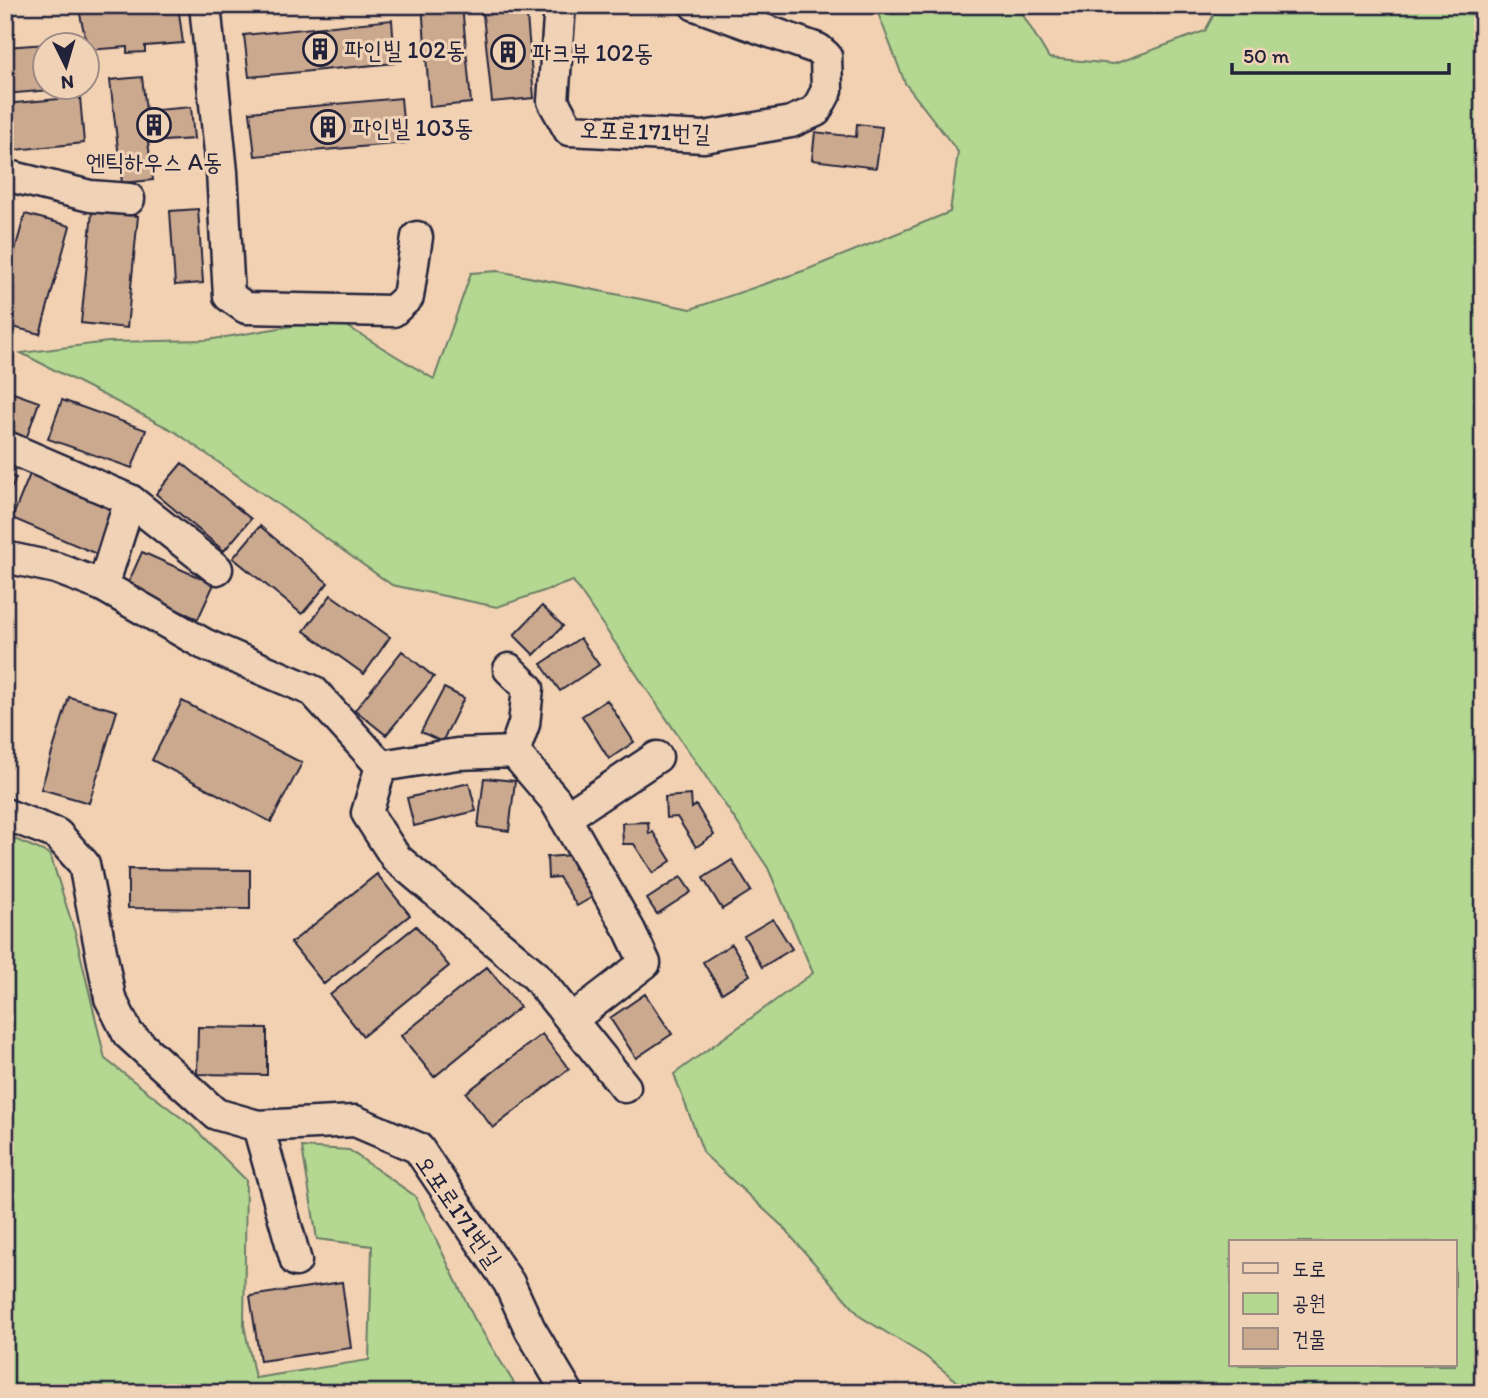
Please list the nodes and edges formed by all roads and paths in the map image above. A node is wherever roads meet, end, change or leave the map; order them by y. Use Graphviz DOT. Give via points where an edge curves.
graph roads {
  1 [pos="205,5"];
  2 [pos="559,5"];
  3 [pos="695,5"];
  4 [pos="5,175"];
  5 [pos="129,199"];
  6 [pos="417,237"];
  7 [pos="5,446"];
  8 [pos="130,500"];
  9 [pos="5,557"];
  10 [pos="217,569"];
  11 [pos="103,586"];
  12 [pos="509,670"];
  13 [pos="514,752"];
  14 [pos="657,757"];
  15 [pos="381,766"];
  16 [pos="5,814"];
  17 [pos="565,818"];
  18 [pos="571,1020"];
  19 [pos="625,1087"];
  20 [pos="258,1126"];
  21 [pos="296,1261"];
  22 [pos="568,1393"];
  1 -- 6 [label="street" via="229,296 246,308 393,311 408,297"];
  2 -- 3 [label="street, 오포로171번길" via="553,101 569,130 704,137 791,122 816,111 827,90 826,57 818,49"];
  4 -- 5 [label="street" via="90,196"];
  7 -- 8 [label="street"];
  8 -- 10 [label="street"];
  8 -- 11 [label="street"];
  9 -- 11 [label="street" via="56,568"];
  11 -- 15 [label="street" via="204,644 313,691"];
  12 -- 13 [label="street" via="528,688 524,724"];
  13 -- 15 [label="street" via="457,754"];
  13 -- 17 [label="street"];
  14 -- 17 [label="street"];
  15 -- 18 [label="street" via="367,813 396,858 536,976"];
  16 -- 20 [label="street, 오포로171번길" via="57,834 84,864 110,998 128,1034 216,1114"];
  17 -- 18 [label="street" via="645,964"];
  18 -- 19 [label="street"];
  20 -- 21 [label="street"];
  20 -- 22 [label="street, 오포로171번길" via="355,1122 418,1148 509,1283"];
}
